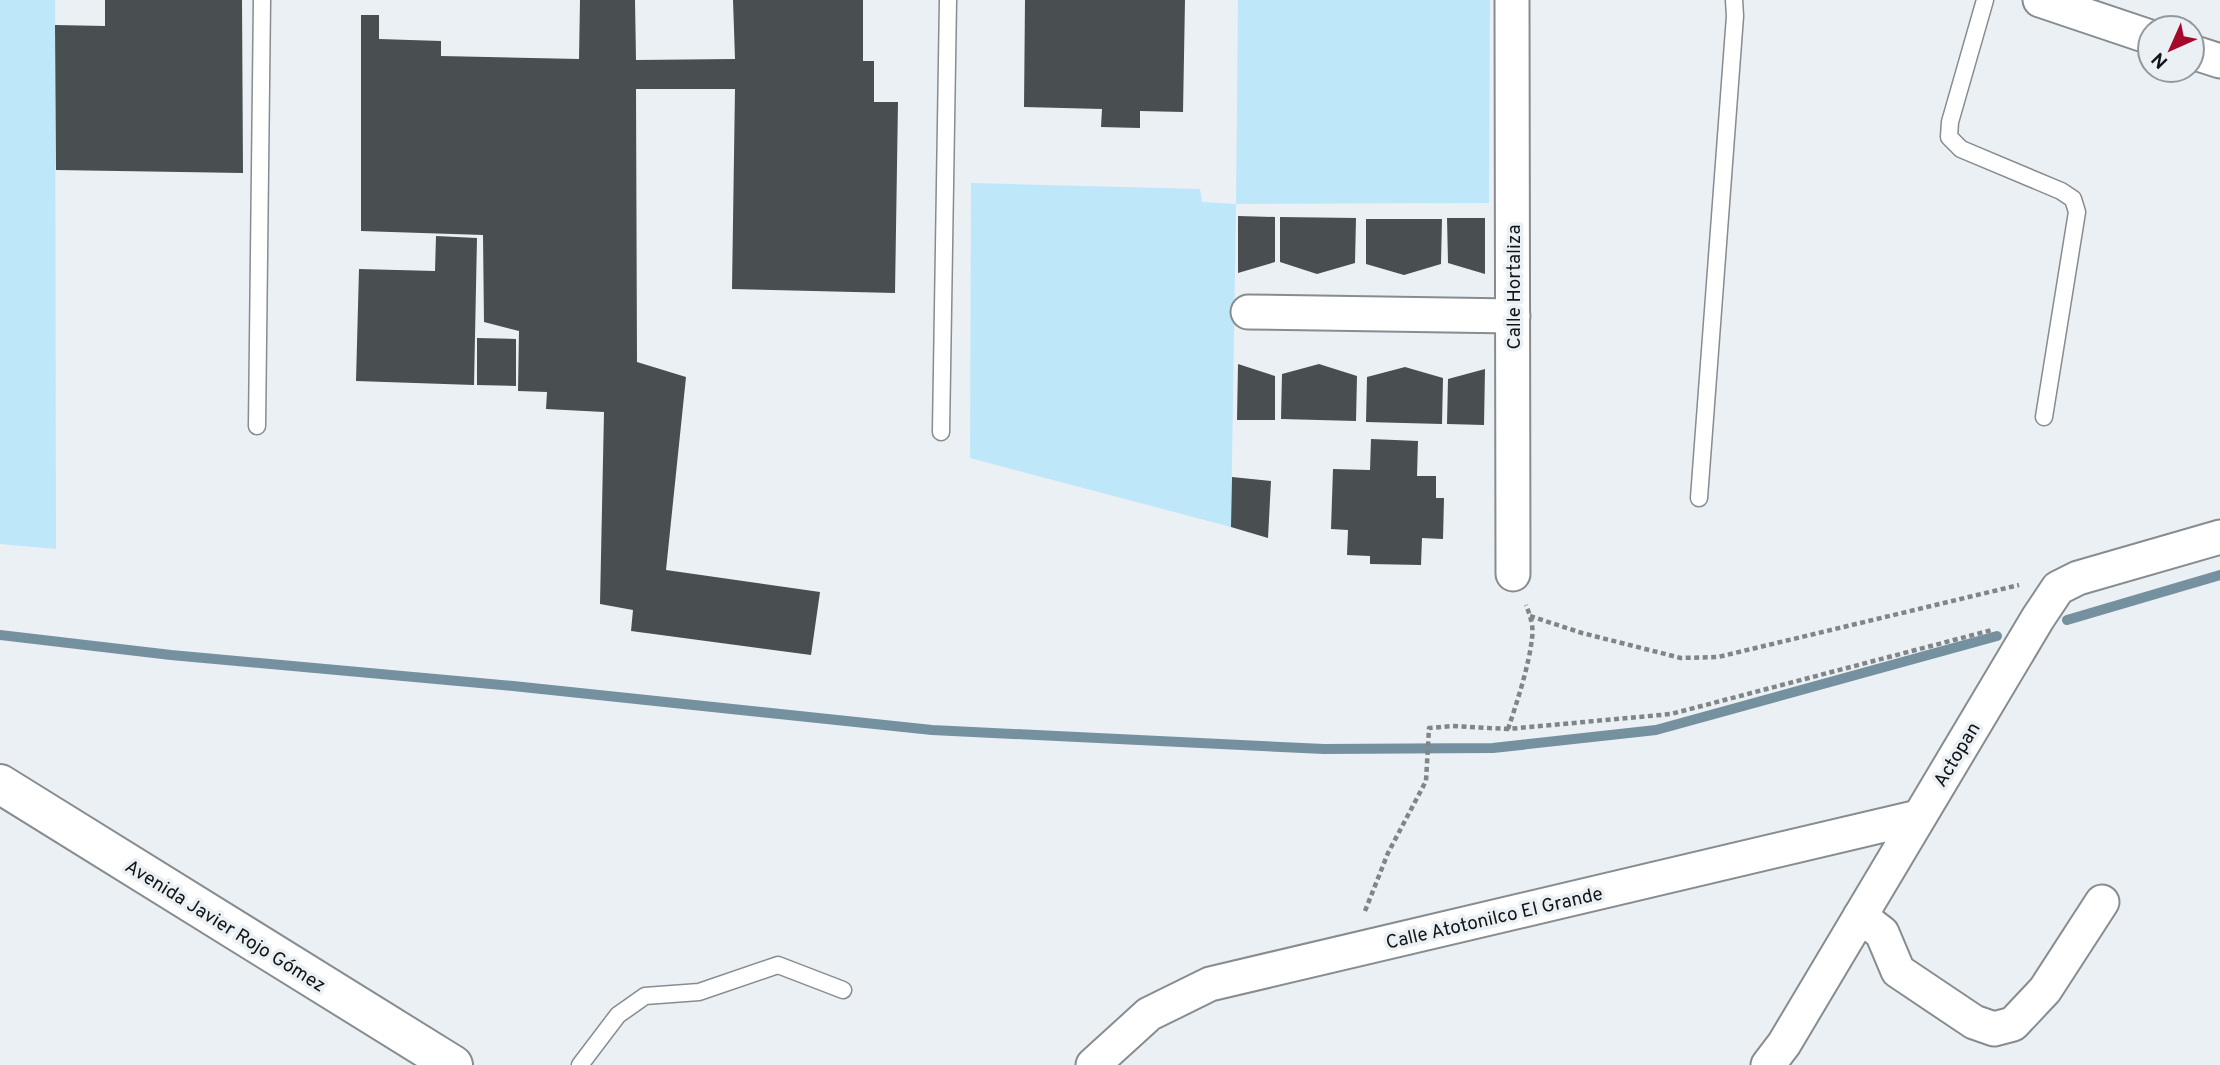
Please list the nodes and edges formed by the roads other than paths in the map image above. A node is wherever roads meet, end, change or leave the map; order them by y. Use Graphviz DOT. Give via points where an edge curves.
graph roads {
  1 [pos="262,0"];
  2 [pos="948,0"];
  3 [pos="1512,0"];
  4 [pos="1734,0"];
  5 [pos="1985,0"];
  6 [pos="2040,0"];
  7 [pos="2136,32"];
  8 [pos="1248,312"];
  9 [pos="1513,316"];
  10 [pos="2044,417"];
  11 [pos="257,426"];
  12 [pos="942,432"];
  13 [pos="1699,498"];
  14 [pos="2220,537"];
  15 [pos="1513,574"];
  16 [pos="0,785"];
  17 [pos="1918,817"];
  18 [pos="2102,902"];
  19 [pos="1860,916"];
  20 [pos="843,990"];
  21 [pos="453,1065"];
  22 [pos="580,1065"];
  23 [pos="1093,1065"];
  24 [pos="1768,1065"];
  1 -- 11 [label="lane"];
  2 -- 12 [label="lane"];
  3 -- 9 [label="street, Calle Hortaliza"];
  4 -- 13 [label="lane"];
  5 -- 10 [label="lane" via="1949,137 1961,149 2061,191 2073,199 2077,212"];
  6 -- 7 [label="street"];
  8 -- 9 [label="street"];
  9 -- 15 [label="street, Calle Hortaliza"];
  14 -- 17 [label="street, Actopan" via="2078,578 2058,588"];
  16 -- 21 [label="street, Avenida Javier Rojo Gómez"];
  17 -- 19 [label="street, Actopan"];
  17 -- 23 [label="street, Calle Atotonilco El Grande" via="1210,984 1149,1014"];
  18 -- 19 [label="street" via="2045,990 2013,1024 1994,1029 1974,1022 1898,971 1882,933"];
  19 -- 24 [label="street, Actopan"];
  20 -- 22 [label="lane" via="778,965 699,992 645,996 618,1015"];
}
